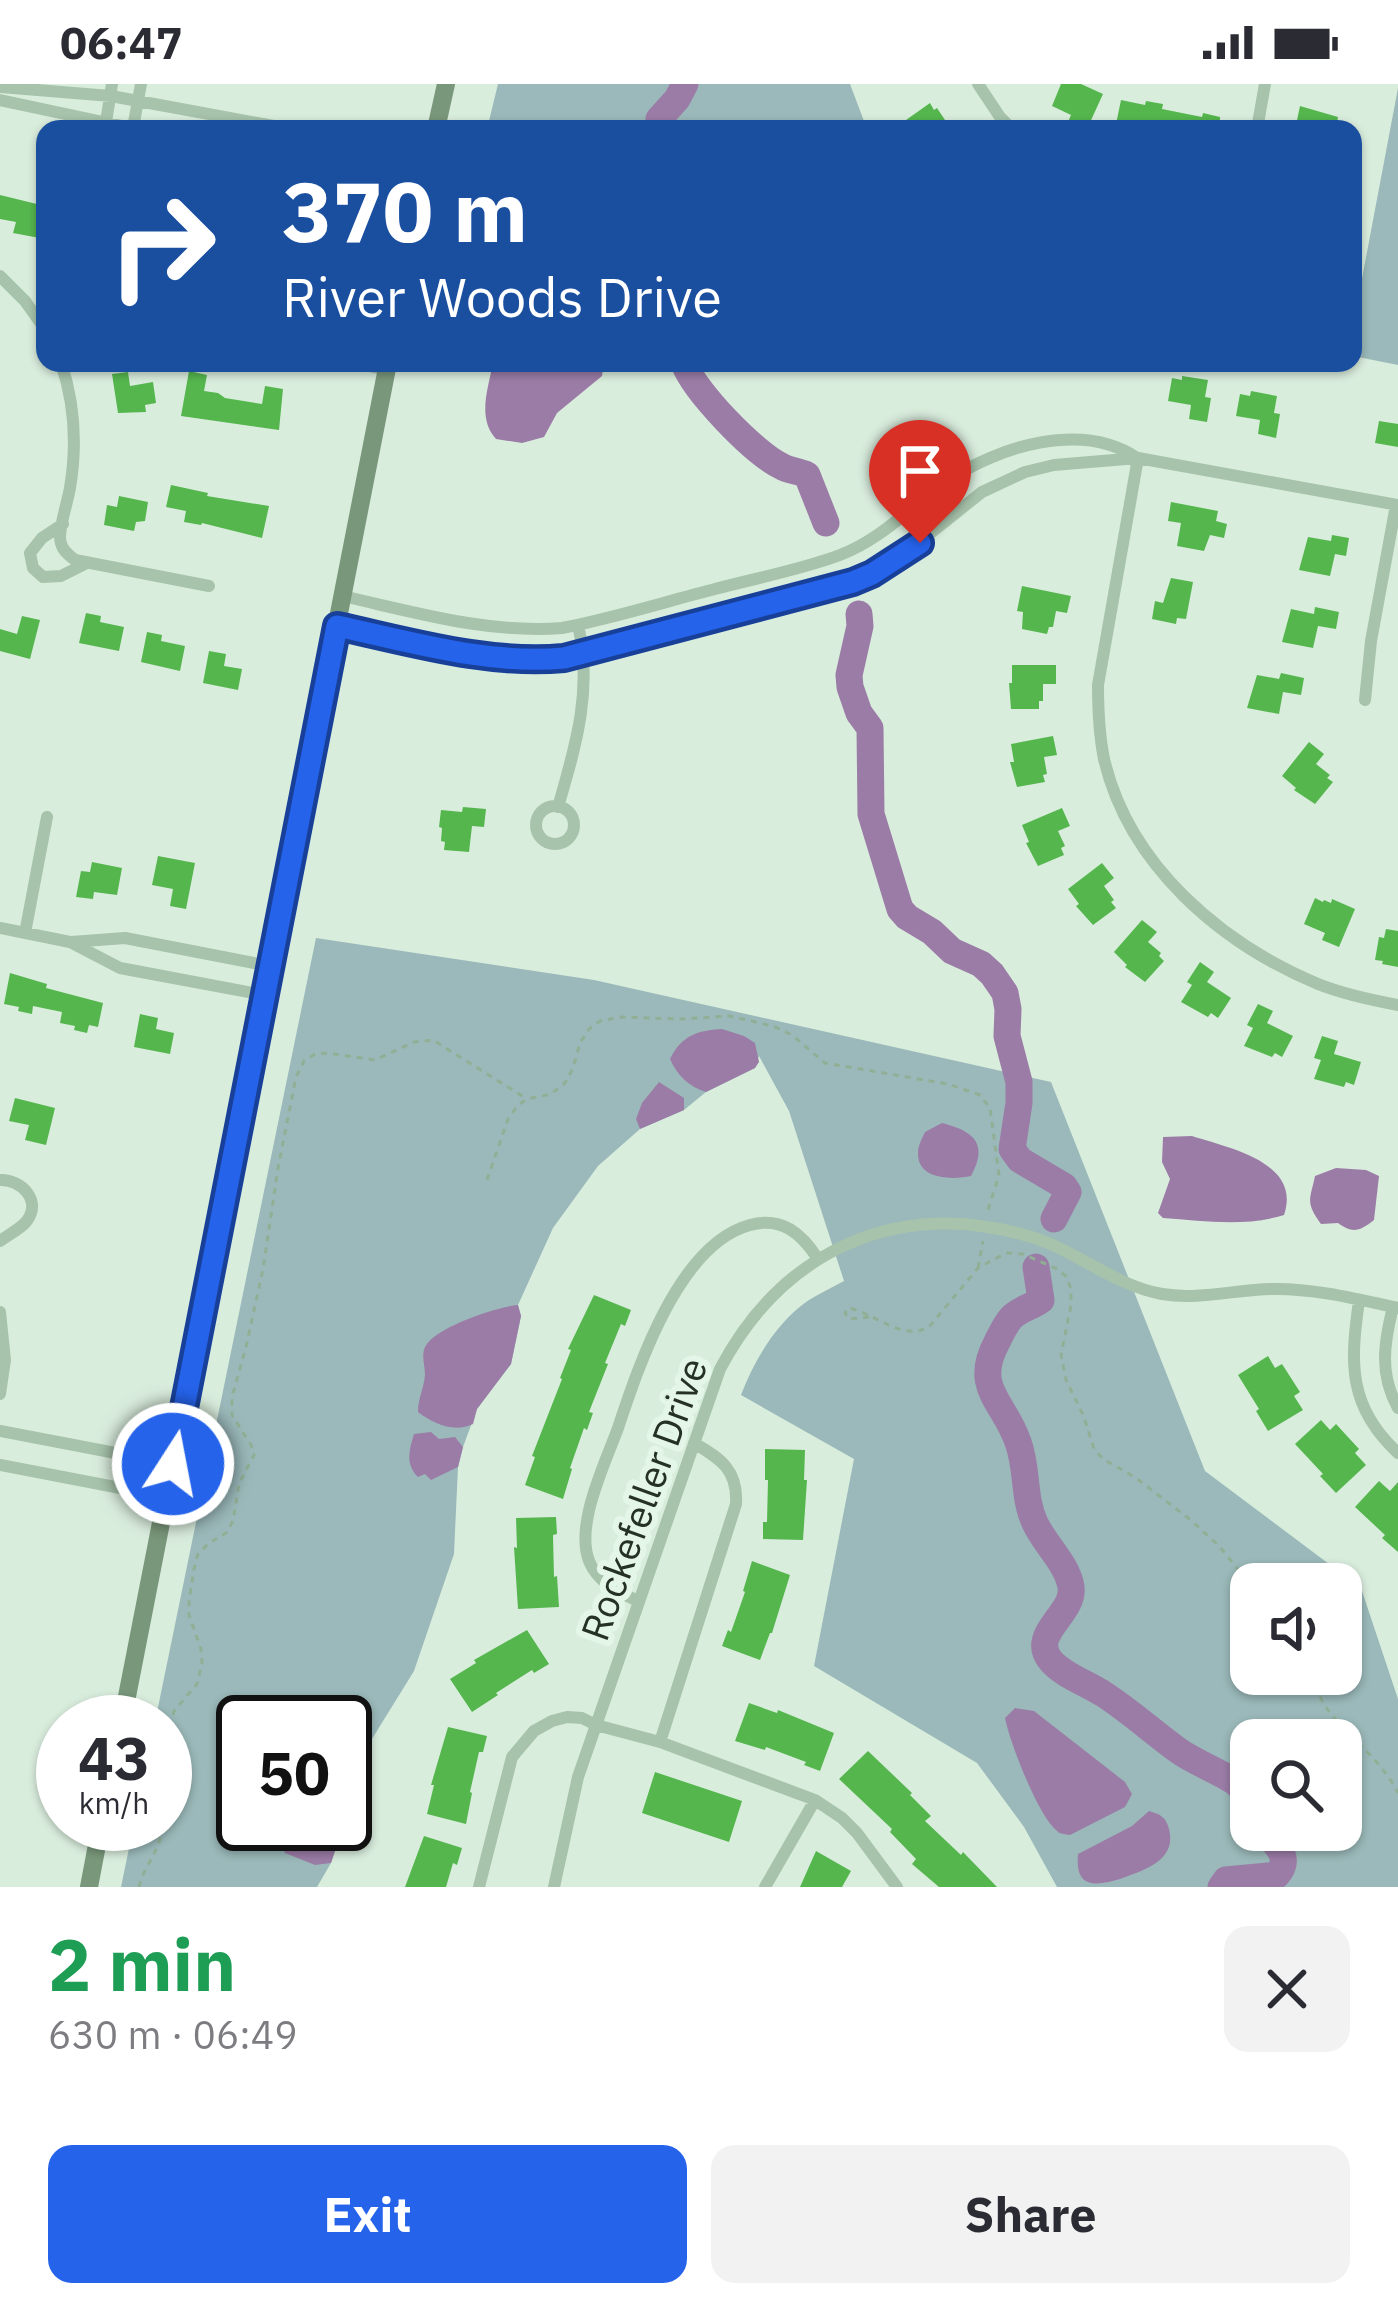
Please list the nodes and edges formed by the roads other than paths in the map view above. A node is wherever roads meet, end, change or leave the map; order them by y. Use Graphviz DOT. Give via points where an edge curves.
graph roads {
  1 [pos="141,84"];
  2 [pos="446,84"];
  3 [pos="978,84"];
  4 [pos="1265,84"];
  5 [pos="0,87"];
  6 [pos="112,90"];
  7 [pos="0,100"];
  8 [pos="139,100"];
  9 [pos="96,120"];
  10 [pos="106,120"];
  11 [pos="136,120"];
  12 [pos="243,120"];
  13 [pos="438,120"];
  14 [pos="1003,120"];
  15 [pos="1259,120"];
  16 [pos="0,276"];
  17 [pos="36,316"];
  18 [pos="63,372"];
  19 [pos="386,372"];
  20 [pos="1138,458"];
  21 [pos="1397,505"];
  22 [pos="63,524"];
  23 [pos="88,562"];
  24 [pos="209,586"];
  25 [pos="343,596"];
  26 [pos="578,625"];
  27 [pos="337,626"];
  28 [pos="585,654"];
  29 [pos="1365,700"];
  30 [pos="558,807"];
  31 [pos="47,817"];
  32 [pos="0,928"];
  33 [pos="25,933"];
  34 [pos="70,942"];
  35 [pos="269,966"];
  36 [pos="264,995"];
  37 [pos="1398,1005"];
  38 [pos="0,1180"];
  39 [pos="0,1241"];
  40 [pos="818,1258"];
  41 [pos="1359,1301"];
  42 [pos="1395,1307"];
  43 [pos="0,1312"];
  44 [pos="1387,1383"];
  45 [pos="1358,1391"];
  46 [pos="0,1394"];
  47 [pos="1398,1408"];
  48 [pos="0,1431"];
  49 [pos="694,1443"];
  50 [pos="1398,1454"];
  51 [pos="173,1464"];
  52 [pos="0,1465"];
  53 [pos="166,1497"];
  54 [pos="638,1601"];
  55 [pos="127,1695"];
  56 [pos="596,1725"];
  57 [pos="660,1742"];
  58 [pos="815,1800"];
  59 [pos="96,1851"];
  60 [pos="89,1887"];
  61 [pos="479,1887"];
  62 [pos="554,1887"];
  63 [pos="765,1887"];
  64 [pos="897,1887"];
  1 -- 8 [label="street"];
  2 -- 13 [label="main road"];
  3 -- 14 [label="street"];
  4 -- 15 [label="street"];
  5 -- 6 [label="street"];
  6 -- 8 [label="street"];
  6 -- 10 [label="street"];
  7 -- 9 [label="street"];
  8 -- 11 [label="street"];
  8 -- 12 [label="street"];
  16 -- 17 [label="street"];
  18 -- 22 [label="street" via="75,440"];
  19 -- 25 [label="main road"];
  20 -- 21 [label="street"];
  20 -- 26 [label="street" via="1087,440 1004,453 950,479 842,555"];
  20 -- 28 [label="street" via="1025,472 982,492 872,574"];
  20 -- 37 [label="street" via="1098,686 1101,741 1119,804 1169,882 1242,942 1320,985"];
  21 -- 29 [label="street"];
  22 -- 23 [label="street" via="63,550"];
  22 -- 23 [label="street" via="30,553 32,568 61,576"];
  23 -- 24 [label="street"];
  25 -- 26 [label="street" via="501,628"];
  25 -- 27 [label="main road"];
  26 -- 28 [label="street"];
  27 -- 28 [label="street" via="509,660"];
  27 -- 35 [label="main road"];
  28 -- 30 [label="street" via="579,733"];
  31 -- 33 [label="street"];
  32 -- 33 [label="street"];
  33 -- 34 [label="street"];
  34 -- 35 [label="street" via="125,938"];
  34 -- 36 [label="street" via="120,968"];
  35 -- 36 [label="main road"];
  36 -- 51 [label="main road"];
  38 -- 39 [label="street" via="22,1186 32,1209"];
  40 -- 41 [label="street, Rockefeller Drive" via="897,1226 985,1226 1032,1237 1134,1288 1168,1295 1300,1289"];
  40 -- 49 [label="street, Rockefeller Drive" via="772,1294 736,1339"];
  40 -- 54 [label="street" via="793,1229 738,1228 708,1251 658,1323 586,1523 589,1561 601,1580"];
  41 -- 42 [label="street, Rockefeller Drive"];
  41 -- 45 [label="street" via="1352,1362"];
  42 -- 44 [label="street" via="1383,1354"];
  43 -- 46 [label="street"];
  44 -- 45 [label="street"];
  44 -- 47 [label="street"];
  45 -- 50 [label="street" via="1368,1418"];
  48 -- 51 [label="street"];
  49 -- 54 [label="street, Rockefeller Drive"];
  49 -- 57 [label="street" via="727,1465 736,1504"];
  51 -- 53 [label="main road"];
  52 -- 53 [label="street"];
  53 -- 55 [label="main road"];
  54 -- 56 [label="street, Rockefeller Drive"];
  56 -- 57 [label="street"];
  56 -- 61 [label="street" via="552,1720 518,1747"];
  56 -- 62 [label="street, Rockefeller Drive"];
  57 -- 58 [label="street"];
  58 -- 63 [label="street"];
  58 -- 64 [label="street" via="857,1833"];
  59 -- 60 [label="main road"];
}
